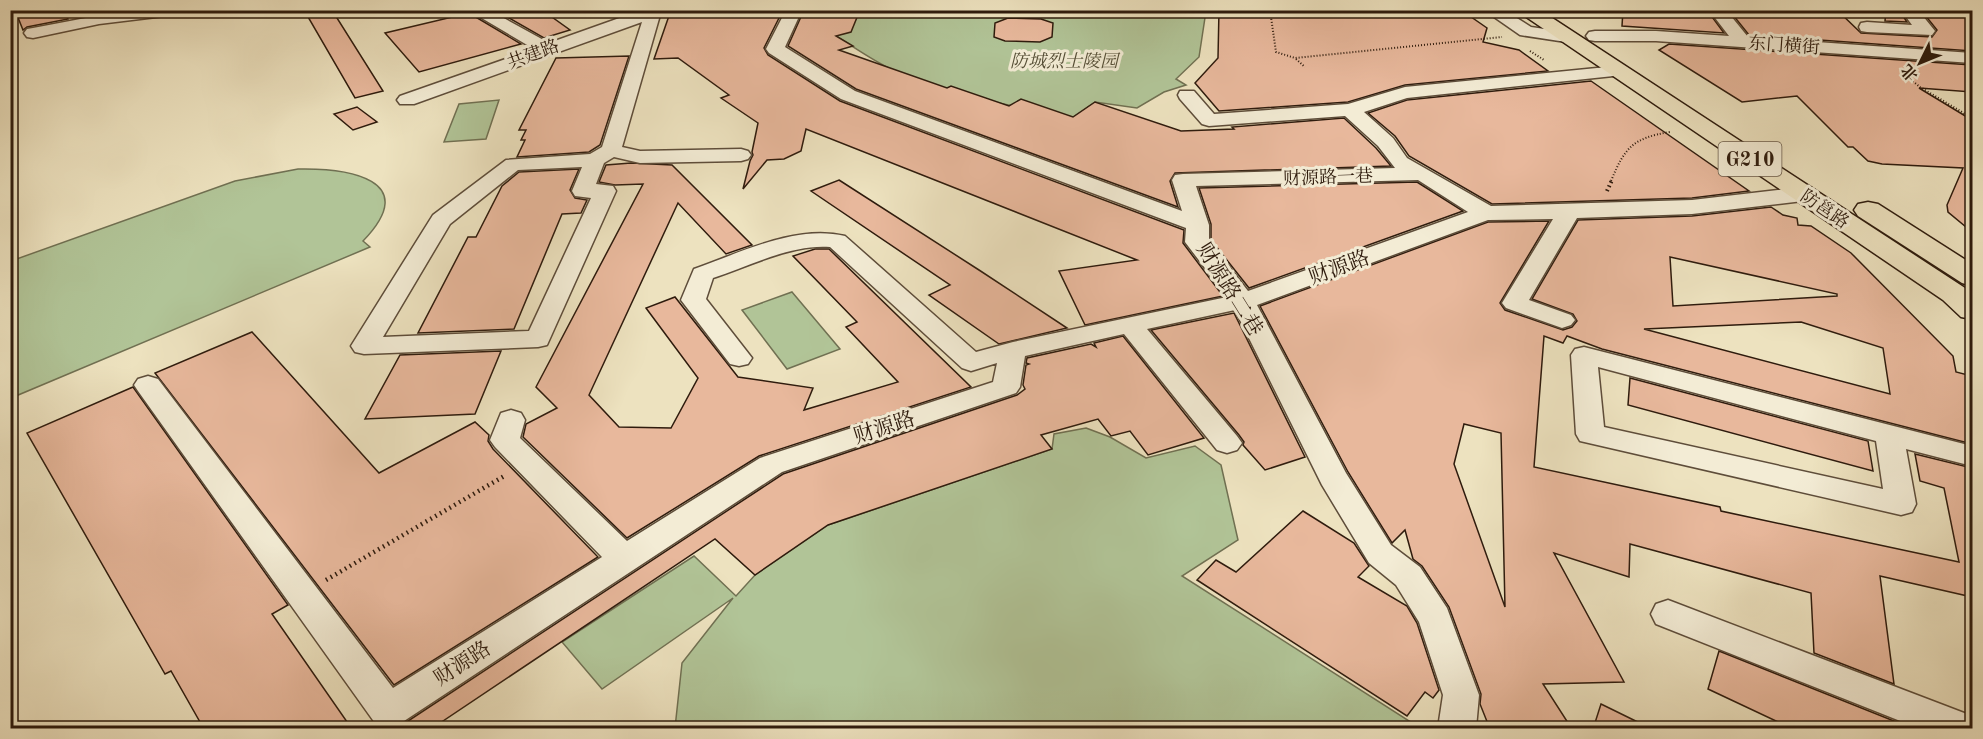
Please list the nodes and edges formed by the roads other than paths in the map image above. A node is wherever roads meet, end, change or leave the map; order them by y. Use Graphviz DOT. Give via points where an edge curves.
graph roads {
  1 [pos="173,10"];
  2 [pos="476,10"];
  3 [pos="794,10"];
  4 [pos="1492,10"];
  5 [pos="1556,10"];
  6 [pos="1717,10"];
  7 [pos="656,11"];
  8 [pos="1909,11"];
  9 [pos="96,15"];
  10 [pos="1526,21"];
  11 [pos="1867,27"];
  12 [pos="1939,32"];
  13 [pos="33,33"];
  14 [pos="1595,36"];
  15 [pos="1743,42"];
  16 [pos="547,49"];
  17 [pos="1965,55"];
  18 [pos="1617,71"];
  19 [pos="1187,95"];
  20 [pos="406,100"];
  21 [pos="1350,110"];
  22 [pos="603,155"];
  23 [pos="741,155"];
  24 [pos="1422,174"];
  25 [pos="1803,194"];
  26 [pos="1569,212"];
  27 [pos="1486,213"];
  28 [pos="1198,225"];
  29 [pos="1972,277"];
  30 [pos="1243,301"];
  31 [pos="1972,310"];
  32 [pos="1562,320"];
  33 [pos="1130,325"];
  34 [pos="1013,350"];
  35 [pos="740,358"];
  36 [pos="148,385"];
  37 [pos="511,420"];
  38 [pos="1889,434"];
  39 [pos="1227,443"];
  40 [pos="1972,456"];
  41 [pos="624,559"];
  42 [pos="1668,614"];
  43 [pos="1457,729"];
  44 [pos="1960,729"];
  1 -- 9 [label="street"];
  2 -- 16 [label="street"];
  3 -- 28 [label="street, 财源路二巷" via="775,50 848,95"];
  4 -- 10 [label="street"];
  5 -- 14 [label="highway, 防邕路 / G210"];
  6 -- 15 [label="street"];
  7 -- 16 [label="street, 共建路"];
  7 -- 22 [label="street"];
  8 -- 11 [label="street" via="1926,31"];
  8 -- 12 [label="street" via="1922,13"];
  9 -- 13 [label="street"];
  10 -- 18 [label="highway, 防邕路 / G210" via="1566,37"];
  14 -- 15 [label="street, 东门横街"];
  14 -- 29 [label="highway, 防邕路 / G210"];
  15 -- 17 [label="street, 东门横街"];
  16 -- 20 [label="street, 共建路"];
  18 -- 21 [label="street" via="1405,93"];
  18 -- 25 [label="highway, 防邕路 / G210"];
  19 -- 21 [label="street" via="1209,120"];
  21 -- 24 [label="street, 财源路一巷" via="1386,142 1400,162"];
  22 -- 22 [label="street" via="513,164 441,220 364,346 538,339 604,191 583,191"];
  22 -- 23 [label="street"];
  24 -- 27 [label="street"];
  24 -- 28 [label="street, 财源路一巷" via="1183,180"];
  25 -- 26 [label="street, 财源路" via="1692,207"];
  25 -- 31 [label="highway, 防邕路 / G210" via="1954,294"];
  26 -- 27 [label="street, 财源路"];
  26 -- 32 [label="street" via="1515,303"];
  27 -- 30 [label="street, 财源路"];
  28 -- 30 [label="street, 财源路二巷" via="1197,242"];
  30 -- 33 [label="street, 财源路"];
  30 -- 43 [label="street, 财源路二巷" via="1334,477 1380,554 1408,576 1435,618 1461,694"];
  33 -- 34 [label="street, 财源路"];
  33 -- 39 [label="street"];
  34 -- 35 [label="street" via="971,362 837,241 825,238 804,241 704,274 693,300"];
  34 -- 41 [label="street, 财源路" via="1006,387 771,465"];
  36 -- 41 [label="street, 财源路" via="388,711"];
  37 -- 41 [label="street" via="505,440"];
  38 -- 38 [label="street" via="1901,504 1590,434 1584,355"];
  38 -- 40 [label="street"];
  42 -- 44 [label="street"];
}
